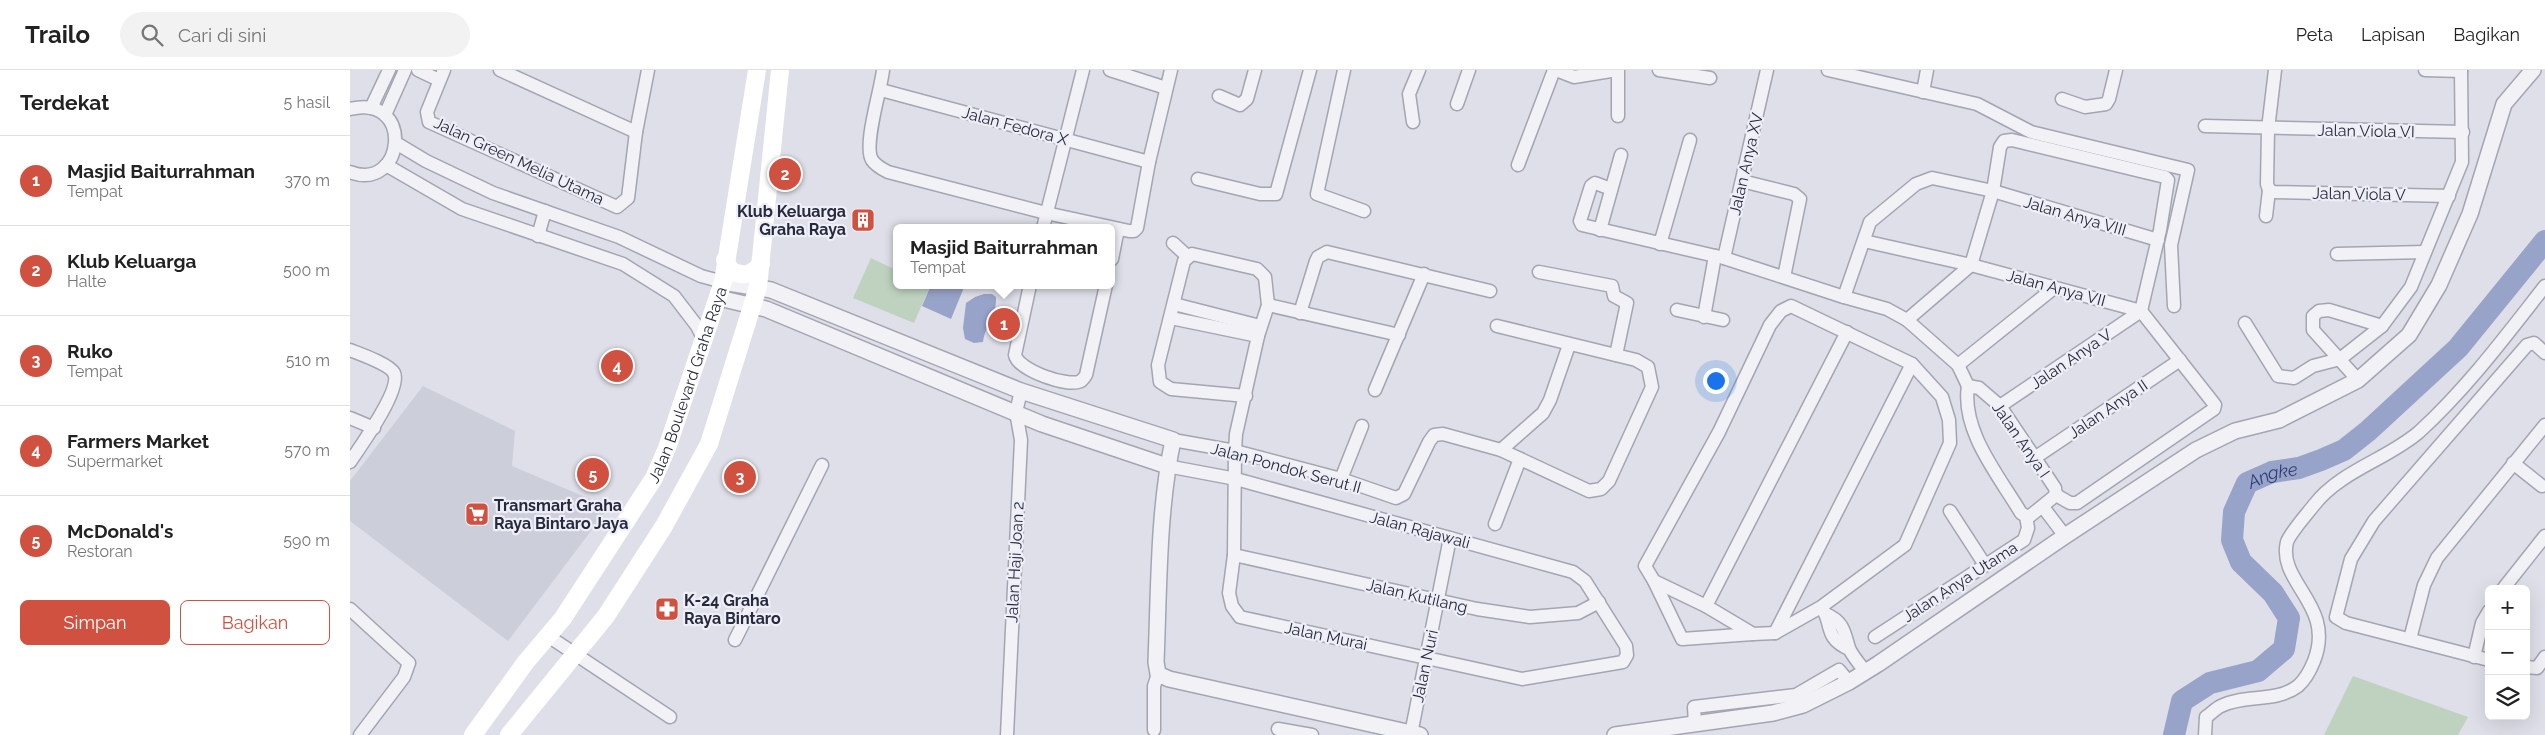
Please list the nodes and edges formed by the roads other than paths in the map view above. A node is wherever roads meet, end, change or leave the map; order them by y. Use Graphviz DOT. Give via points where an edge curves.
graph roads {
  1 [pos="389,70"];
  2 [pos="405,70"];
  3 [pos="418,70"];
  4 [pos="500,70"];
  5 [pos="648,70"];
  6 [pos="757,70"];
  7 [pos="780,70"];
  8 [pos="883,70"];
  9 [pos="1083,70"];
  10 [pos="1110,70"];
  11 [pos="1170,70"];
  12 [pos="1256,70"];
  13 [pos="1310,70"];
  14 [pos="1344,70"];
  15 [pos="1419,70"];
  16 [pos="1470,70"];
  17 [pos="1618,70"];
  18 [pos="1659,70"];
  19 [pos="1768,70"];
  20 [pos="1828,70"];
  21 [pos="1927,70"];
  22 [pos="2116,70"];
  23 [pos="2275,70"];
  24 [pos="2425,70"];
  25 [pos="2461,70"];
  26 [pos="2533,70"];
  27 [pos="1561,71"];
  28 [pos="1841,72"];
  29 [pos="441,75"];
  30 [pos="1710,78"];
  31 [pos="1166,88"];
  32 [pos="881,90"];
  33 [pos="1923,92"];
  34 [pos="1219,96"];
  35 [pos="2062,99"];
  36 [pos="1456,104"];
  37 [pos="371,108"];
  38 [pos="350,109"];
  39 [pos="385,115"];
  40 [pos="1618,116"];
  41 [pos="1413,122"];
  42 [pos="2205,126"];
  43 [pos="2268,129"];
  44 [pos="636,132"];
  45 [pos="2463,132"];
  46 [pos="1064,139"];
  47 [pos="1690,140"];
  48 [pos="396,143"];
  49 [pos="1621,155"];
  50 [pos="1149,162"];
  51 [pos="386,165"];
  52 [pos="1518,165"];
  53 [pos="351,175"];
  54 [pos="1198,179"];
  55 [pos="1742,181"];
  56 [pos="1611,189"];
  57 [pos="2269,190"];
  58 [pos="1993,191"];
  59 [pos="2449,196"];
  60 [pos="1364,211"];
  61 [pos="545,212"];
  62 [pos="1046,213"];
  63 [pos="2266,216"];
  64 [pos="1044,224"];
  65 [pos="1096,224"];
  66 [pos="1115,228"];
  67 [pos="1118,229"];
  68 [pos="1600,230"];
  69 [pos="538,236"];
  70 [pos="2158,240"];
  71 [pos="1864,241"];
  72 [pos="1173,243"];
  73 [pos="1115,244"];
  74 [pos="1660,244"];
  75 [pos="2425,252"];
  76 [pos="2337,254"];
  77 [pos="1187,256"];
  78 [pos="1720,257"];
  79 [pos="725,260"];
  80 [pos="761,264"];
  81 [pos="1971,265"];
  82 [pos="1539,272"];
  83 [pos="1424,274"];
  84 [pos="1784,277"];
  85 [pos="2545,286"];
  86 [pos="758,287"];
  87 [pos="2054,288"];
  88 [pos="1029,289"];
  89 [pos="1105,289"];
  90 [pos="721,290"];
  91 [pos="1490,291"];
  92 [pos="1844,297"];
  93 [pos="1174,304"];
  94 [pos="752,306"];
  95 [pos="1268,306"];
  96 [pos="2174,306"];
  97 [pos="1677,310"];
  98 [pos="2141,311"];
  99 [pos="1300,313"];
  100 [pos="1704,317"];
  101 [pos="1171,318"];
  102 [pos="1723,320"];
  103 [pos="1907,320"];
  104 [pos="2245,323"];
  105 [pos="1497,326"];
  106 [pos="2382,326"];
  107 [pos="1259,331"];
  108 [pos="1847,332"];
  109 [pos="1399,335"];
  110 [pos="704,340"];
  111 [pos="1568,345"];
  112 [pos="350,350"];
  113 [pos="2545,353"];
  114 [pos="1616,355"];
  115 [pos="2340,359"];
  116 [pos="2180,360"];
  117 [pos="1912,364"];
  118 [pos="1958,366"];
  119 [pos="2358,380"];
  120 [pos="1968,386"];
  121 [pos="1375,390"];
  122 [pos="1021,391"];
  123 [pos="1246,396"];
  124 [pos="2000,406"];
  125 [pos="1016,412"];
  126 [pos="350,418"];
  127 [pos="2545,424"];
  128 [pos="1362,426"];
  129 [pos="374,428"];
  130 [pos="1173,440"];
  131 [pos="1235,450"];
  132 [pos="1501,450"];
  133 [pos="2036,457"];
  134 [pos="1520,459"];
  135 [pos="350,460"];
  136 [pos="2513,463"];
  137 [pos="822,465"];
  138 [pos="1167,466"];
  139 [pos="1236,479"];
  140 [pos="1341,479"];
  141 [pos="2542,486"];
  142 [pos="2056,495"];
  143 [pos="2044,507"];
  144 [pos="1950,511"];
  145 [pos="2026,516"];
  146 [pos="1495,524"];
  147 [pos="2065,536"];
  148 [pos="2545,536"];
  149 [pos="1450,538"];
  150 [pos="1234,555"];
  151 [pos="1984,565"];
  152 [pos="1654,582"];
  153 [pos="2505,585"];
  154 [pos="1439,600"];
  155 [pos="1599,602"];
  156 [pos="1706,606"];
  157 [pos="1824,610"];
  158 [pos="354,612"];
  159 [pos="2485,618"];
  160 [pos="350,626"];
  161 [pos="1775,632"];
  162 [pos="1752,634"];
  163 [pos="548,636"];
  164 [pos="1875,637"];
  165 [pos="735,640"];
  166 [pos="2410,640"];
  167 [pos="574,654"];
  168 [pos="1627,655"];
  169 [pos="1426,657"];
  170 [pos="2474,657"];
  171 [pos="2545,657"];
  172 [pos="2485,659"];
  173 [pos="2530,668"];
  174 [pos="1865,672"];
  175 [pos="1158,674"];
  176 [pos="670,716"];
  177 [pos="1278,729"];
  178 [pos="1154,730"];
  179 [pos="1408,734"];
  180 [pos="360,735"];
  181 [pos="473,735"];
  182 [pos="509,735"];
  183 [pos="1007,735"];
  184 [pos="1312,735"];
  185 [pos="1615,735"];
  186 [pos="2205,735"];
  1 -- 37 [label="street"];
  2 -- 39 [label="street"];
  3 -- 29 [label="street"];
  4 -- 44 [label="street"];
  5 -- 44 [label="street"];
  6 -- 79 [label="main road, Jalan Boulevard Graha Raya"];
  7 -- 80 [label="main road, Jalan Boulevard Graha Raya"];
  8 -- 32 [label="street"];
  9 -- 46 [label="street"];
  10 -- 31 [label="street"];
  11 -- 31 [label="street"];
  12 -- 34 [label="street" via="1248,99 1240,105"];
  13 -- 54 [label="street" via="1276,194 1260,194"];
  14 -- 60 [label="street" via="1317,194"];
  15 -- 41 [label="street" via="1409,94"];
  16 -- 36 [label="street"];
  17 -- 27 [label="street" via="1582,77"];
  17 -- 40 [label="street"];
  18 -- 30 [label="street"];
  19 -- 55 [label="street, Jalan Anya XV"];
  20 -- 28 [label="street"];
  21 -- 33 [label="street"];
  22 -- 35 [label="street" via="2106,104 2085,107"];
  23 -- 43 [label="street"];
  24 -- 25 [label="street"];
  25 -- 45 [label="street"];
  26 -- 119 [label="street" via="2504,104 2470,214 2439,285 2409,336"];
  27 -- 52 [label="street"];
  28 -- 33 [label="street"];
  29 -- 44 [label="street, Jalan Green Melia Utama" via="427,112 430,122 617,207 628,198"];
  31 -- 50 [label="street"];
  32 -- 46 [label="street, Jalan Fedora X"];
  32 -- 62 [label="street" via="869,151 876,166 888,172"];
  33 -- 96 [label="street" via="1977,104 2030,132 2188,170 2171,245"];
  37 -- 38 [label="street"];
  37 -- 39 [label="street"];
  39 -- 48 [label="street" via="394,128"];
  42 -- 43 [label="street, Jalan Viola VI"];
  43 -- 45 [label="street, Jalan Viola VI"];
  43 -- 57 [label="street"];
  45 -- 59 [label="street" via="2462,162"];
  46 -- 50 [label="street, Jalan Fedora X"];
  46 -- 62 [label="street"];
  47 -- 74 [label="street"];
  48 -- 51 [label="street"];
  48 -- 61 [label="street" via="493,193"];
  49 -- 56 [label="street"];
  50 -- 67 [label="street" via="1137,228 1134,231"];
  51 -- 53 [label="street" via="371,174"];
  51 -- 69 [label="street" via="462,208"];
  55 -- 78 [label="street, Jalan Anya XV"];
  55 -- 84 [label="street" via="1794,194 1801,203"];
  56 -- 68 [label="street"];
  56 -- 68 [label="street" via="1596,183 1591,186 1580,223"];
  57 -- 59 [label="street, Jalan Viola V"];
  57 -- 63 [label="street"];
  58 -- 70 [label="street, Jalan Anya VIII"];
  58 -- 70 [label="street" via="2000,147 2004,141 2012,140 2167,178 2169,186"];
  58 -- 71 [label="street, Jalan Anya VIII" via="1932,178 1923,180 1870,222"];
  58 -- 81 [label="street"];
  59 -- 75 [label="street"];
  61 -- 69 [label="street"];
  61 -- 90 [label="street" via="619,237 701,276"];
  62 -- 64 [label="street"];
  62 -- 65 [label="street"];
  66 -- 67 [label="street"];
  67 -- 73 [label="street"];
  68 -- 74 [label="street"];
  69 -- 110 [label="street" via="623,264 674,296"];
  70 -- 98 [label="street"];
  71 -- 81 [label="street, Jalan Anya VII"];
  71 -- 92 [label="street"];
  72 -- 77 [label="street"];
  74 -- 78 [label="street"];
  75 -- 76 [label="street"];
  75 -- 106 [label="street" via="2411,287"];
  77 -- 93 [label="street"];
  77 -- 95 [label="street" via="1192,254 1261,271 1265,277"];
  78 -- 84 [label="street"];
  78 -- 100 [label="street, Jalan Anya XV"];
  79 -- 80 [label="main road" via="730,271 741,276 753,273"];
  79 -- 90 [label="main road, Jalan Boulevard Graha Raya"];
  80 -- 86 [label="main road, Jalan Boulevard Graha Raya"];
  81 -- 87 [label="street, Jalan Anya VII"];
  81 -- 103 [label="street"];
  82 -- 114 [label="street" via="1612,286 1614,296 1627,304"];
  83 -- 91 [label="street"];
  83 -- 99 [label="street" via="1327,252 1316,261"];
  83 -- 109 [label="street"];
  84 -- 92 [label="street"];
  85 -- 186 [label="street" via="2473,377 2417,433 2341,482 2316,503 2287,542 2287,568 2309,599 2318,624 2320,646 2308,675 2297,687 2285,693 2222,705 2206,717"];
  86 -- 90 [label="street"];
  86 -- 94 [label="main road, Jalan Boulevard Graha Raya"];
  86 -- 122 [label="street"];
  87 -- 98 [label="street, Jalan Anya VII"];
  87 -- 118 [label="street"];
  88 -- 89 [label="street" via="1016,362 1045,377 1073,383 1082,381 1086,375"];
  90 -- 94 [label="street"];
  90 -- 110 [label="main road, Jalan Boulevard Graha Raya"];
  92 -- 103 [label="street" via="1887,309"];
  93 -- 101 [label="street"];
  93 -- 107 [label="street"];
  94 -- 125 [label="street"];
  94 -- 167 [label="main road, Jalan Boulevard Graha Raya" via="710,444 664,526 606,616"];
  95 -- 99 [label="street"];
  95 -- 107 [label="street"];
  97 -- 100 [label="street"];
  98 -- 116 [label="street"];
  98 -- 124 [label="street, Jalan Anya V"];
  99 -- 109 [label="street"];
  100 -- 102 [label="street"];
  101 -- 107 [label="street"];
  101 -- 123 [label="street" via="1158,365 1160,382 1171,389"];
  103 -- 118 [label="street"];
  104 -- 115 [label="street" via="2278,376 2294,378 2313,366"];
  105 -- 111 [label="street"];
  106 -- 115 [label="street"];
  106 -- 115 [label="street" via="2329,310 2313,316 2313,330"];
  107 -- 123 [label="street"];
  108 -- 117 [label="street"];
  108 -- 152 [label="street" via="1795,306 1784,309 1770,325 1719,432 1645,566"];
  108 -- 156 [label="street"];
  109 -- 121 [label="street"];
  110 -- 163 [label="main road, Jalan Boulevard Graha Raya" via="654,478"];
  111 -- 114 [label="street"];
  111 -- 132 [label="street" via="1543,414"];
  112 -- 129 [label="street" via="394,372 396,380"];
  113 -- 166 [label="street" via="2534,343 2527,345 2374,522 2351,559 2336,617 2346,623"];
  114 -- 134 [label="street" via="1648,367 1652,387 1605,486 1589,491"];
  115 -- 119 [label="street"];
  116 -- 133 [label="street, Jalan Anya II"];
  116 -- 142 [label="street, Jalan Anya I" via="2215,405 2212,412 2077,504"];
  117 -- 157 [label="street" via="1942,398 1950,442 1905,545"];
  117 -- 161 [label="street"];
  118 -- 120 [label="street"];
  119 -- 147 [label="street" via="2279,420 2235,431 2196,450"];
  120 -- 124 [label="street, Jalan Anya I" via="1979,388"];
  120 -- 145 [label="street, Jalan Anya I" via="1966,402 1978,440 2021,513"];
  122 -- 125 [label="street, Jalan Haji Joan 2"];
  122 -- 130 [label="street"];
  123 -- 131 [label="street"];
  124 -- 133 [label="street, Jalan Anya I"];
  125 -- 138 [label="street" via="1042,424"];
  125 -- 183 [label="street, Jalan Haji Joan 2" via="1021,440"];
  126 -- 129 [label="street"];
  127 -- 136 [label="street"];
  128 -- 140 [label="street"];
  129 -- 135 [label="street"];
  130 -- 131 [label="street, Jalan Pondok Serut II"];
  130 -- 138 [label="street"];
  131 -- 139 [label="street"];
  131 -- 140 [label="street, Jalan Pondok Serut II"];
  132 -- 134 [label="street"];
  132 -- 140 [label="street, Jalan Pondok Serut II" via="1443,434 1434,435 1399,498"];
  133 -- 142 [label="street, Jalan Anya I"];
  134 -- 146 [label="street"];
  136 -- 141 [label="street"];
  136 -- 166 [label="street" via="2429,571"];
  137 -- 165 [label="street"];
  138 -- 139 [label="street, Jalan Rajawali"];
  138 -- 175 [label="street" via="1156,662"];
  139 -- 149 [label="street, Jalan Rajawali"];
  139 -- 150 [label="street"];
  142 -- 143 [label="street, Jalan Anya I"];
  143 -- 145 [label="street, Jalan Anya I"];
  143 -- 147 [label="street"];
  144 -- 151 [label="street"];
  145 -- 151 [label="street, Jalan Anya Utama" via="2028,528 2024,540"];
  147 -- 174 [label="street"];
  148 -- 153 [label="street"];
  149 -- 154 [label="street, Jalan Nuri"];
  149 -- 155 [label="street, Jalan Rajawali" via="1573,572 1585,581"];
  150 -- 154 [label="street, Jalan Kutilang"];
  150 -- 169 [label="street, Jalan Murai" via="1229,593 1232,606 1240,617"];
  151 -- 164 [label="street, Jalan Anya Utama"];
  152 -- 156 [label="street"];
  152 -- 162 [label="street" via="1682,639"];
  154 -- 155 [label="street, Jalan Kutilang" via="1477,610 1530,617 1578,613"];
  154 -- 169 [label="street, Jalan Nuri"];
  155 -- 168 [label="street, Jalan Rajawali" via="1626,646"];
  156 -- 162 [label="street"];
  157 -- 161 [label="street"];
  157 -- 174 [label="street" via="1833,635 1839,644 1850,649"];
  158 -- 160 [label="street"];
  158 -- 180 [label="street" via="409,663 404,677"];
  159 -- 170 [label="street"];
  161 -- 162 [label="street"];
  163 -- 167 [label="street"];
  163 -- 181 [label="main road, Jalan Boulevard Graha Raya"];
  166 -- 170 [label="street"];
  167 -- 176 [label="street"];
  167 -- 182 [label="main road, Jalan Boulevard Graha Raya"];
  168 -- 169 [label="street, Jalan Murai" via="1622,662 1522,678"];
  169 -- 179 [label="street, Jalan Nuri"];
  170 -- 172 [label="street"];
  171 -- 173 [label="street" via="2539,666"];
  174 -- 185 [label="street" via="1803,705 1788,709"];
  175 -- 178 [label="street" via="1154,686"];
  175 -- 179 [label="street"];
  177 -- 184 [label="street"];
}
